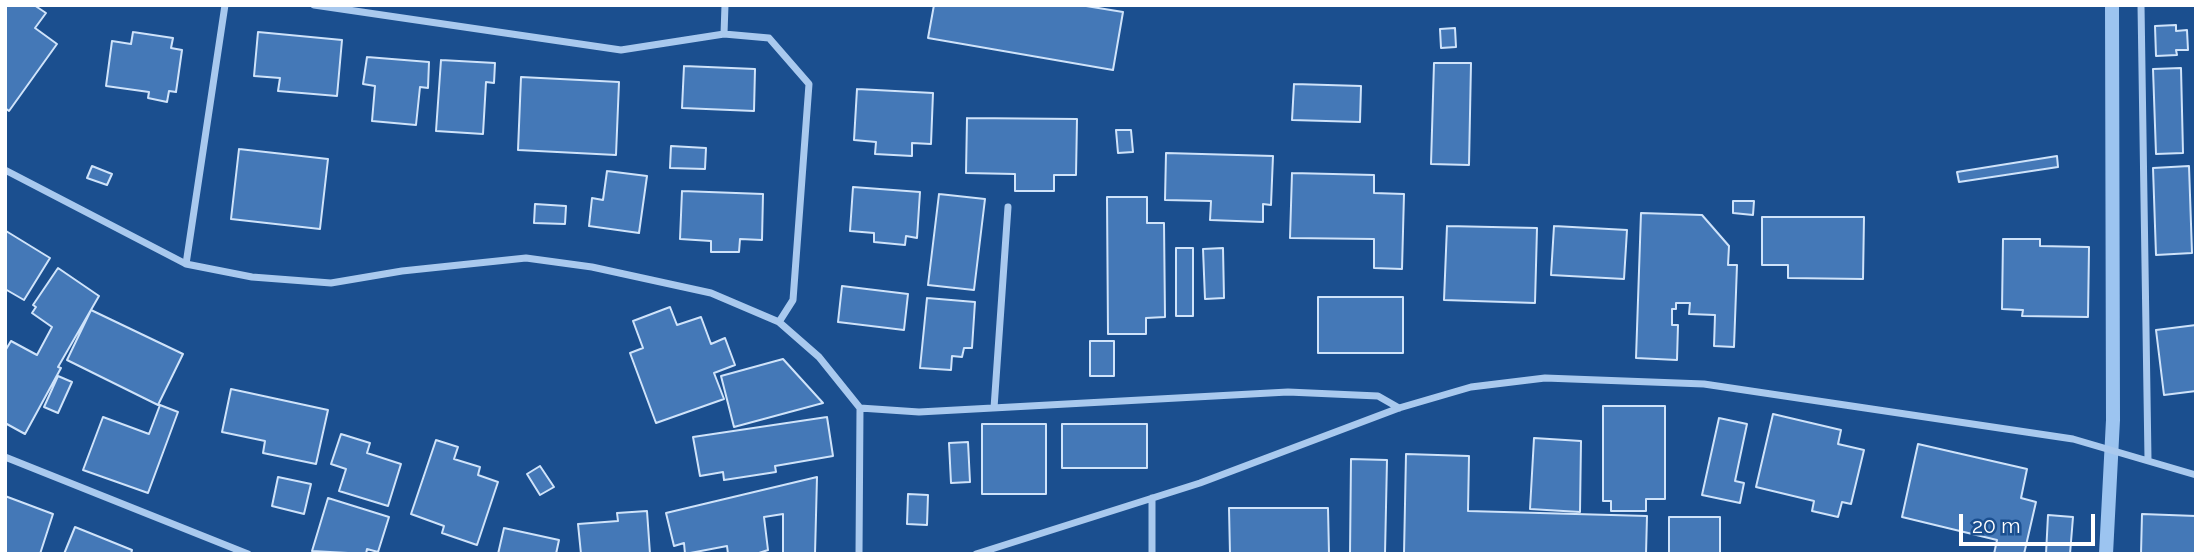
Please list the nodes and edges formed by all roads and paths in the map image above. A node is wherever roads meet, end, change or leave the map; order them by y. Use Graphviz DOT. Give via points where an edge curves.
graph roads {
  1 [pos="225,5"];
  2 [pos="314,5"];
  3 [pos="725,5"];
  4 [pos="2141,5"];
  5 [pos="724,34"];
  6 [pos="5,170"];
  7 [pos="1008,207"];
  8 [pos="186,264"];
  9 [pos="779,322"];
  10 [pos="860,408"];
  11 [pos="994,408"];
  12 [pos="1399,408"];
  13 [pos="5,457"];
  14 [pos="2148,459"];
  15 [pos="2196,475"];
  16 [pos="1152,498"];
  17 [pos="1004,545"];
  18 [pos="248,554"];
  19 [pos="859,554"];
  20 [pos="976,554"];
  21 [pos="1005,554"];
  22 [pos="1152,554"];
  1 -- 8 [label="street"];
  2 -- 5 [label="street" via="621,50"];
  3 -- 5 [label="street"];
  4 -- 14 [label="street"];
  5 -- 9 [label="street" via="769,38 809,84 793,300"];
  6 -- 8 [label="street"];
  7 -- 11 [label="street"];
  8 -- 9 [label="street" via="252,278 331,283 526,258 711,293"];
  9 -- 10 [label="street" via="819,357"];
  10 -- 11 [label="street" via="919,412"];
  10 -- 19 [label="street"];
  11 -- 12 [label="street" via="1288,393 1378,396"];
  12 -- 14 [label="street" via="1471,387 1545,378 1704,384 2073,439"];
  12 -- 16 [label="street"];
  13 -- 18 [label="street"];
  14 -- 15 [label="street"];
  16 -- 17 [label="street"];
  16 -- 22 [label="street"];
  17 -- 20 [label="street"];
  17 -- 21 [label="street"];
}
